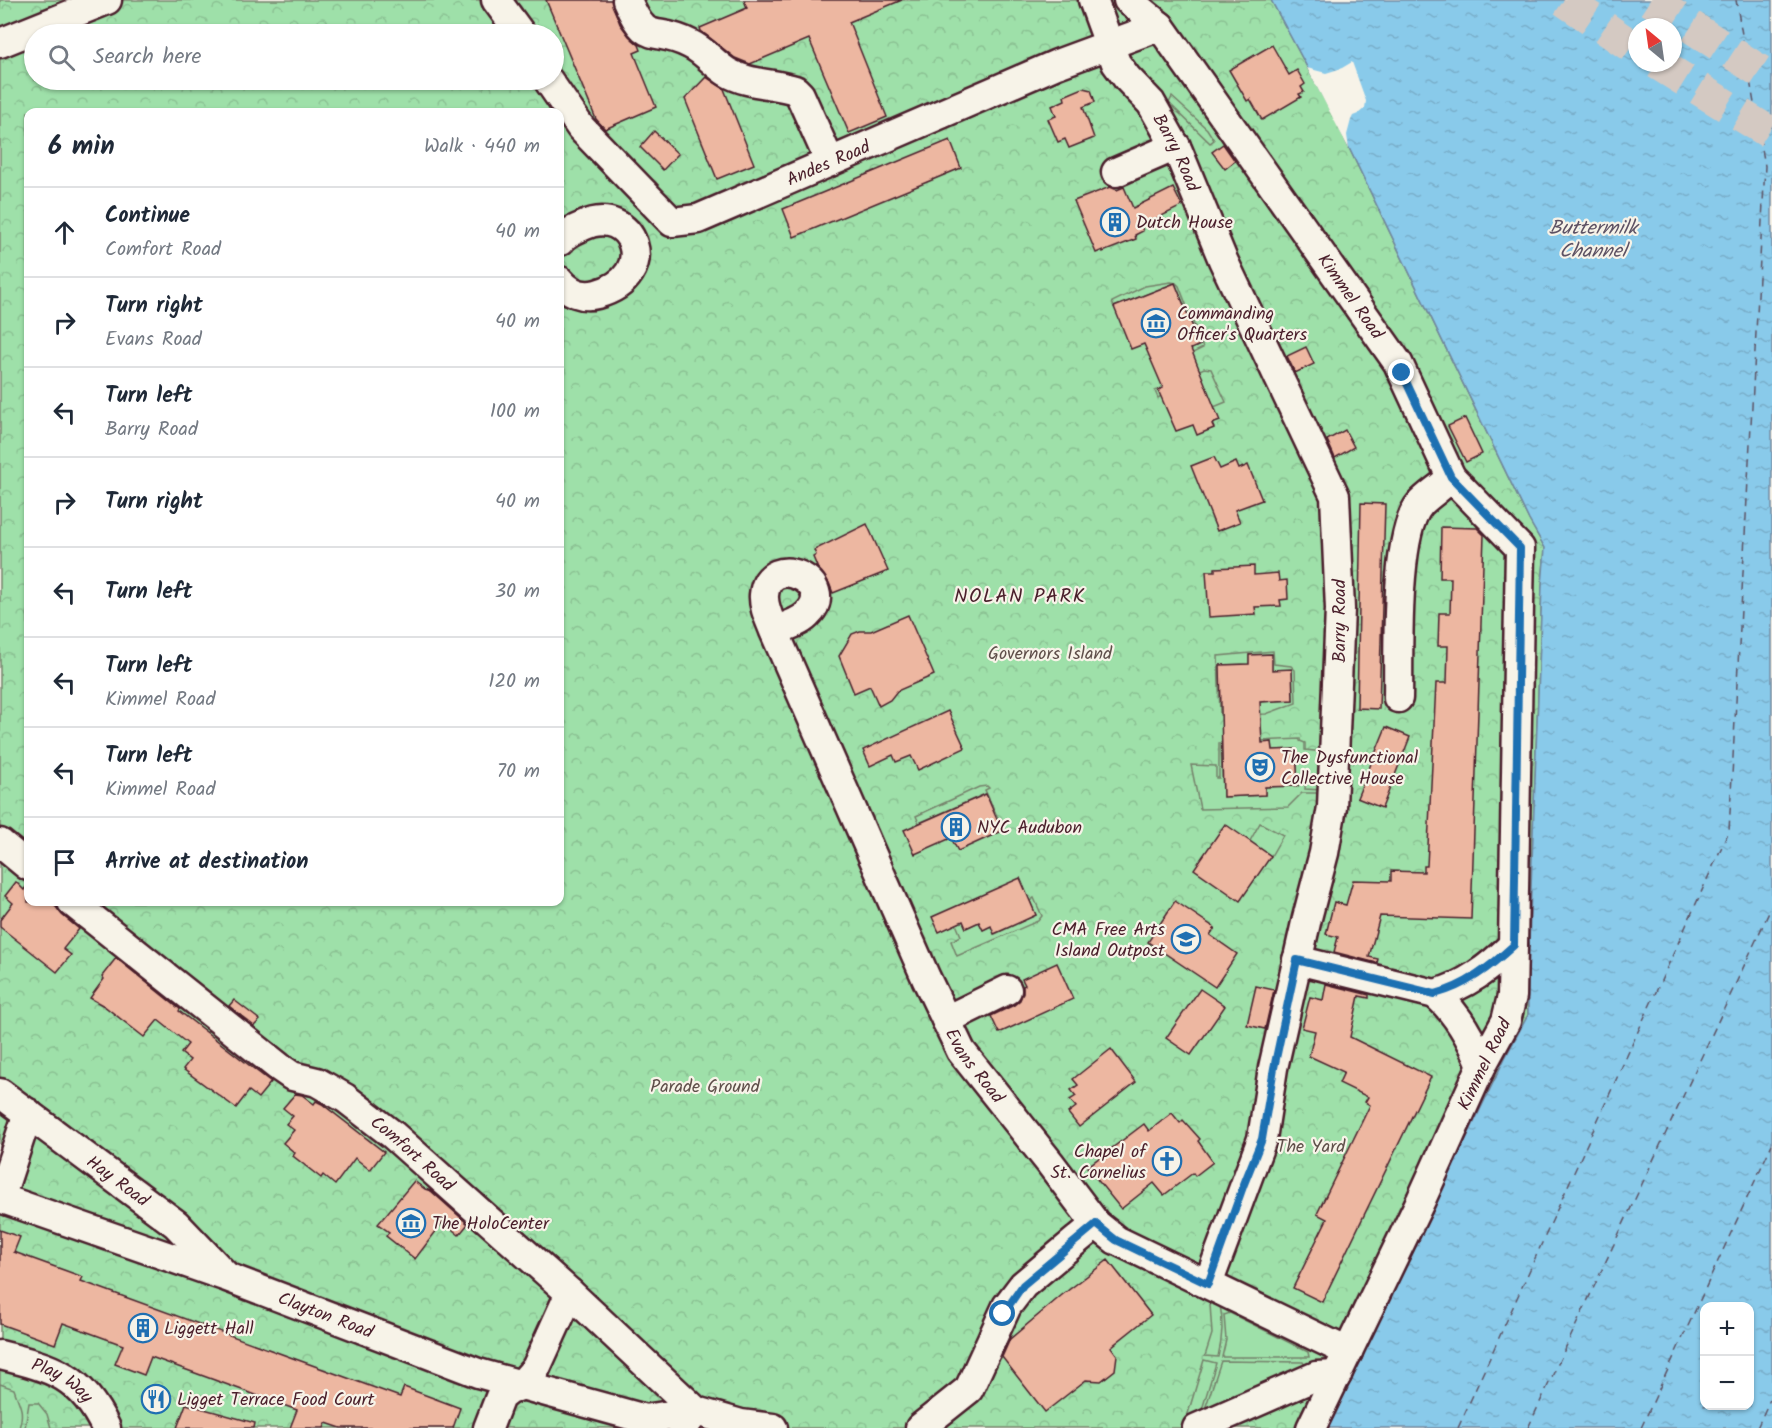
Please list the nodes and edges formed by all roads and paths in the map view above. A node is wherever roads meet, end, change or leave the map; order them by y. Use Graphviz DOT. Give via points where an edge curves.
graph roads {
  1 [pos="107,0"];
  2 [pos="496,0"];
  3 [pos="627,0"];
  4 [pos="1093,0"];
  5 [pos="1128,0"];
  6 [pos="47,24"];
  7 [pos="514,24"];
  8 [pos="1160,26"];
  9 [pos="24,33"];
  10 [pos="0,43"];
  11 [pos="1108,46"];
  12 [pos="555,90"];
  13 [pos="1176,146"];
  14 [pos="830,162"];
  15 [pos="1116,172"];
  16 [pos="672,222"];
  17 [pos="564,237"];
  18 [pos="633,245"];
  19 [pos="564,284"];
  20 [pos="1451,477"];
  21 [pos="774,631"];
  22 [pos="1398,698"];
  23 [pos="0,843"];
  24 [pos="24,863"];
  25 [pos="77,906"];
  26 [pos="1514,945"];
  27 [pos="1297,960"];
  28 [pos="1007,990"];
  29 [pos="1435,994"];
  30 [pos="946,1020"];
  31 [pos="1482,1065"];
  32 [pos="0,1093"];
  33 [pos="28,1113"];
  34 [pos="0,1198"];
  35 [pos="1096,1224"];
  36 [pos="226,1277"];
  37 [pos="1208,1284"];
  38 [pos="570,1293"];
  39 [pos="0,1356"];
  40 [pos="1342,1363"];
  41 [pos="520,1386"];
  42 [pos="689,1420"];
  43 [pos="649,1423"];
  44 [pos="106,1428"];
  45 [pos="488,1428"];
  46 [pos="509,1428"];
  47 [pos="773,1428"];
  48 [pos="920,1428"];
  49 [pos="1197,1428"];
  50 [pos="1311,1428"];
  1 -- 6 [label="street"];
  2 -- 7 [label="street"];
  3 -- 14 [label="street" via="634,18 646,31 694,46 728,73 795,90"];
  4 -- 11 [label="street, Barry Road"];
  5 -- 8 [label="street, Kimmel Road"];
  8 -- 11 [label="street, Andes Road"];
  8 -- 20 [label="street, Kimmel Road" via="1398,363"];
  9 -- 10 [label="street"];
  11 -- 13 [label="street, Barry Road" via="1127,78 1151,103"];
  11 -- 14 [label="street, Andes Road" via="1057,64"];
  12 -- 16 [label="street" via="581,128"];
  13 -- 15 [label="street"];
  13 -- 27 [label="street, Barry Road" via="1223,260 1335,496 1340,609 1332,807"];
  14 -- 16 [label="street, Andes Road" via="698,219"];
  16 -- 18 [label="street"];
  17 -- 18 [label="street" via="588,223 603,221 622,229"];
  18 -- 19 [label="street" via="633,268 619,284 586,295"];
  20 -- 22 [label="street" via="1420,504 1406,537"];
  20 -- 26 [label="street, Kimmel Road" via="1520,548"];
  21 -- 30 [label="street, Evans Road"];
  23 -- 24 [label="street"];
  25 -- 38 [label="street, Comfort Road" via="279,1067 345,1098 393,1135"];
  26 -- 29 [label="street" via="1478,975"];
  26 -- 31 [label="street, Kimmel Road" via="1510,1008"];
  27 -- 29 [label="street"];
  27 -- 37 [label="street, Barry Road" via="1262,1139"];
  28 -- 30 [label="street"];
  29 -- 31 [label="street" via="1461,1023"];
  30 -- 35 [label="street, Evans Road" via="961,1051"];
  31 -- 40 [label="street, Kimmel Road"];
  32 -- 33 [label="street, Hay Road"];
  33 -- 34 [label="street"];
  33 -- 36 [label="street, Hay Road" via="176,1224"];
  34 -- 36 [label="street, Clayton Road"];
  35 -- 37 [label="street, Evans Road" via="1116,1240"];
  35 -- 48 [label="street" via="1023,1285 1007,1306 969,1389"];
  36 -- 41 [label="street, Clayton Road"];
  37 -- 40 [label="street, Evans Road"];
  38 -- 41 [label="street" via="536,1368"];
  38 -- 42 [label="street, Comfort Road"];
  39 -- 44 [label="street, Play Way" via="56,1371 73,1382 90,1398"];
  40 -- 49 [label="street"];
  40 -- 50 [label="street, Kimmel Road"];
  41 -- 43 [label="street, Clayton Road" via="586,1401"];
  41 -- 45 [label="street" via="500,1397"];
  41 -- 46 [label="street" via="520,1398"];
  42 -- 43 [label="street"];
  42 -- 47 [label="street, Comfort Road"];
}
